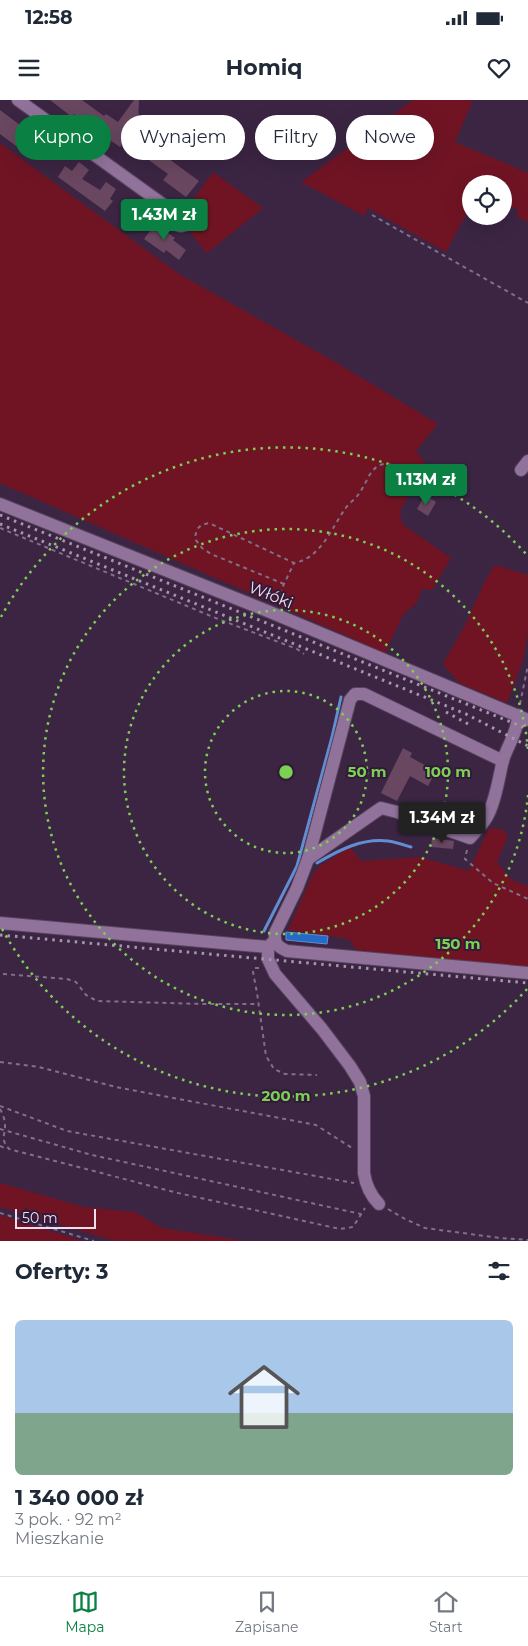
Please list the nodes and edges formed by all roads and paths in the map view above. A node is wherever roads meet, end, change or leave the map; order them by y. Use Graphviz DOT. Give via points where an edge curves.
graph roads {
  1 [pos="18,100"];
  2 [pos="175,213"];
  3 [pos="372,215"];
  4 [pos="528,303"];
  5 [pos="445,485"];
  6 [pos="0,504"];
  7 [pos="0,528"];
  8 [pos="294,563"];
  9 [pos="284,584"];
  10 [pos="270,612"];
  11 [pos="304,654"];
  12 [pos="528,665"];
  13 [pos="524,684"];
  14 [pos="528,685"];
  15 [pos="523,718"];
  16 [pos="503,761"];
  17 [pos="470,838"];
  18 [pos="308,859"];
  19 [pos="528,899"];
  20 [pos="0,923"];
  21 [pos="271,944"];
  22 [pos="528,973"];
  23 [pos="3,974"];
  24 [pos="275,974"];
  25 [pos="259,1004"];
  26 [pos="0,1062"];
  27 [pos="317,1075"];
  28 [pos="0,1108"];
  29 [pos="0,1129"];
  30 [pos="4,1130"];
  31 [pos="0,1146"];
  32 [pos="9,1149"];
  33 [pos="364,1158"];
  34 [pos="366,1186"];
  35 [pos="376,1201"];
  36 [pos="0,1212"];
  37 [pos="361,1214"];
  38 [pos="528,1240"];
  39 [pos="94,1241"];
  1 -- 2 [label="street"];
  3 -- 4 [label="path"];
  5 -- 8 [label="path" via="425,482 392,465 376,467 324,544 310,556"];
  6 -- 10 [label="street, Włóki"];
  7 -- 11 [label="path"];
  8 -- 9 [label="path"];
  8 -- 9 [label="path" via="209,523 200,525 196,530 195,539 211,554"];
  9 -- 10 [label="path"];
  10 -- 15 [label="street, Włóki"];
  12 -- 13 [label="path"];
  13 -- 14 [label="path"];
  13 -- 15 [label="path"];
  15 -- 16 [label="street"];
  16 -- 17 [label="street" via="486,819"];
  16 -- 18 [label="street" via="364,694 355,694 350,700"];
  17 -- 18 [label="street" via="381,808"];
  17 -- 19 [label="path" via="465,859 493,883"];
  18 -- 21 [label="street"];
  20 -- 21 [label="street"];
  21 -- 22 [label="street" via="287,952"];
  21 -- 24 [label="street" via="268,959"];
  23 -- 25 [label="path" via="67,979 76,982 86,995 96,1001"];
  24 -- 25 [label="path" via="254,968"];
  24 -- 33 [label="street" via="322,1029 360,1082 364,1096"];
  25 -- 27 [label="path" via="266,1056 274,1069 285,1074"];
  26 -- 33 [label="path" via="38,1067 116,1087 316,1125"];
  28 -- 30 [label="path"];
  28 -- 34 [label="path" via="67,1131"];
  29 -- 30 [label="path"];
  30 -- 32 [label="path" via="4,1143"];
  30 -- 37 [label="path" via="92,1155"];
  31 -- 32 [label="path"];
  32 -- 37 [label="path" via="178,1193 340,1229 353,1227"];
  33 -- 34 [label="street"];
  34 -- 35 [label="street"];
  35 -- 37 [label="path"];
  35 -- 38 [label="path" via="425,1228"];
  36 -- 39 [label="path"];
}
